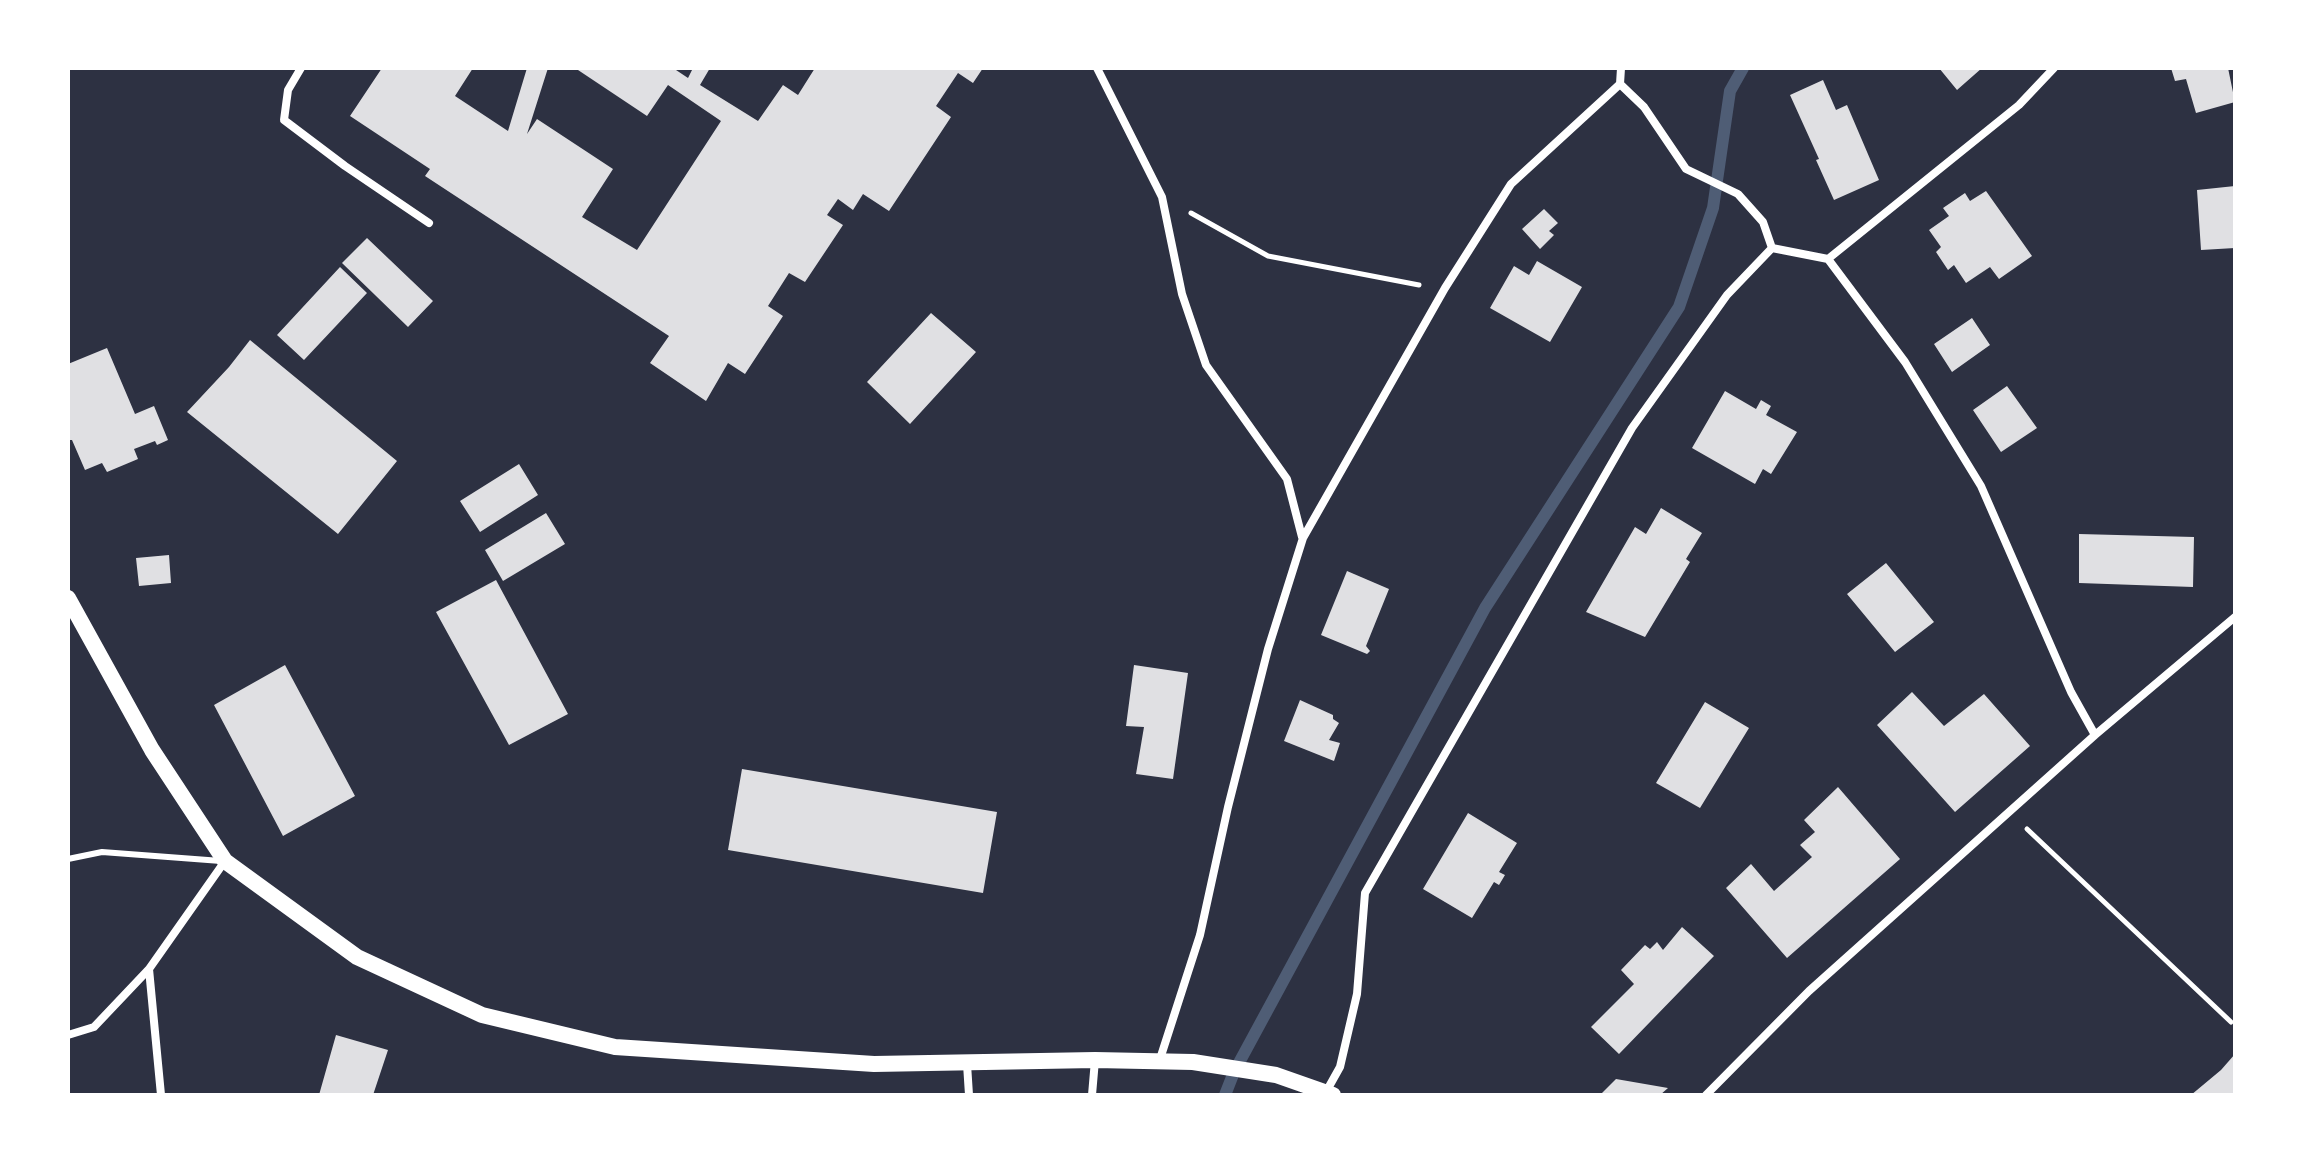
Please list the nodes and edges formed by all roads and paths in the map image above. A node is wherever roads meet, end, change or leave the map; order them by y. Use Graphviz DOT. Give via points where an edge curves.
graph roads {
  1 [pos="301,68"];
  2 [pos="1097,68"];
  3 [pos="1621,68"];
  4 [pos="2054,68"];
  5 [pos="1620,84"];
  6 [pos="1162,197"];
  7 [pos="429,223"];
  8 [pos="1772,248"];
  9 [pos="1828,259"];
  10 [pos="1445,288"];
  11 [pos="1303,538"];
  12 [pos="68,598"];
  13 [pos="2235,617"];
  14 [pos="2095,735"];
  15 [pos="2008,812"];
  16 [pos="68,859"];
  17 [pos="225,861"];
  18 [pos="149,969"];
  19 [pos="2231,1022"];
  20 [pos="68,1035"];
  21 [pos="1160,1059"];
  22 [pos="1095,1060"];
  23 [pos="967,1064"];
  24 [pos="1330,1094"];
  25 [pos="161,1095"];
  26 [pos="969,1095"];
  27 [pos="1092,1095"];
  28 [pos="1706,1095"];
  1 -- 7 [label="street" via="288,90 284,120"];
  2 -- 6 [label="street"];
  3 -- 5 [label="street"];
  4 -- 9 [label="street" via="2019,105"];
  5 -- 8 [label="street" via="1644,107 1686,169 1738,194 1763,222"];
  5 -- 10 [label="street" via="1511,184"];
  6 -- 10 [label="path" via="1268,256"];
  6 -- 11 [label="street" via="1182,294 1206,365 1287,479"];
  8 -- 9 [label="street"];
  8 -- 24 [label="street" via="1727,295 1632,428 1365,893 1357,994"];
  9 -- 14 [label="street" via="1905,362 1981,486"];
  10 -- 11 [label="street"];
  11 -- 21 [label="street" via="1268,649 1200,935"];
  12 -- 17 [label="main road" via="152,750"];
  13 -- 14 [label="street"];
  14 -- 15 [label="street"];
  15 -- 19 [label="path"];
  15 -- 28 [label="street" via="1809,991"];
  16 -- 17 [label="lane" via="102,852"];
  17 -- 18 [label="street"];
  17 -- 23 [label="main road" via="357,957 482,1015 615,1047 874,1064"];
  18 -- 20 [label="street" via="94,1027"];
  18 -- 25 [label="street"];
  21 -- 22 [label="main road"];
  21 -- 24 [label="main road" via="1276,1075"];
  22 -- 23 [label="main road"];
  22 -- 27 [label="street"];
  23 -- 26 [label="street"];
}
